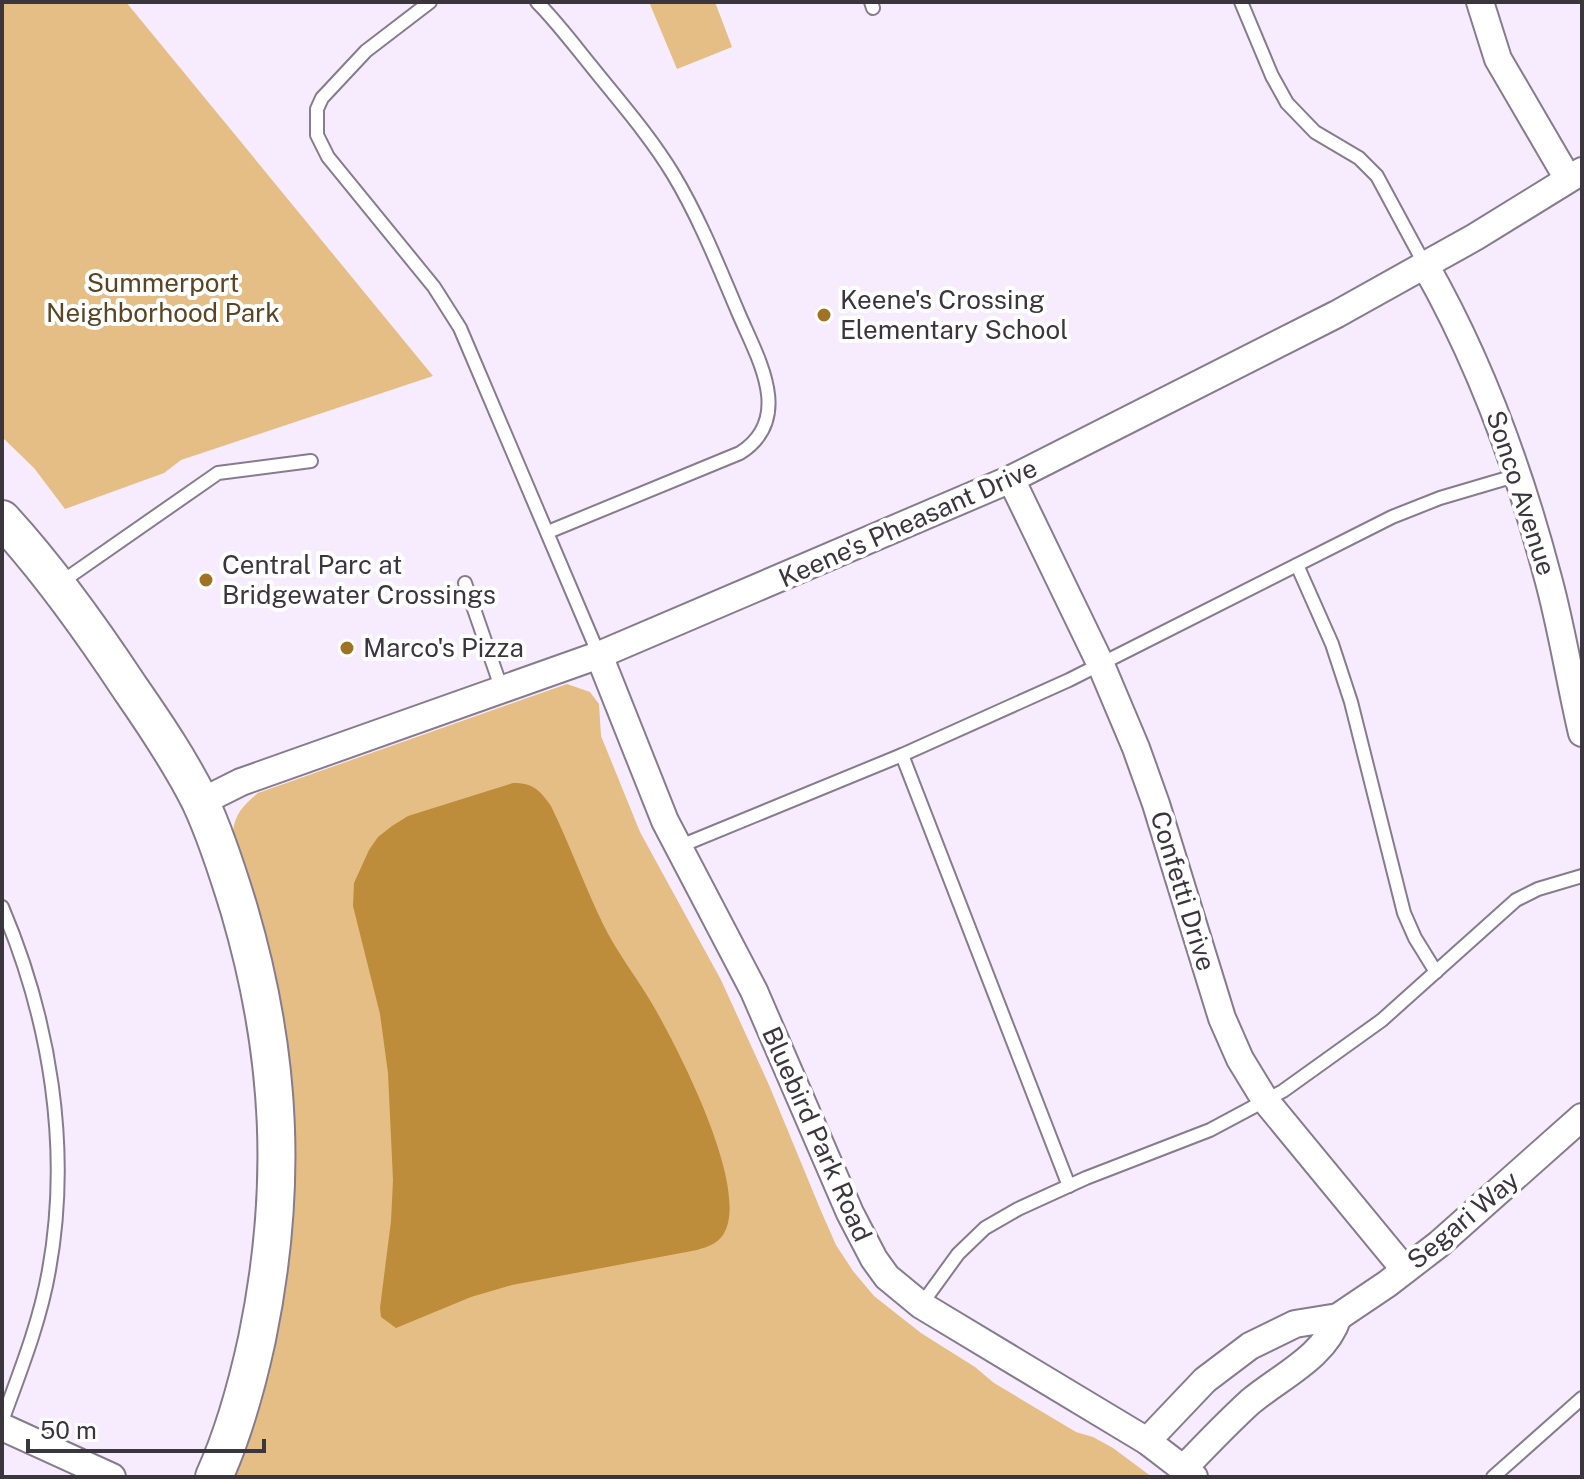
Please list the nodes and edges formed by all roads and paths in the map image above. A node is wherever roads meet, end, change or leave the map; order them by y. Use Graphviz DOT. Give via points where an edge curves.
graph roads {
  1 [pos="430,2"];
  2 [pos="537,2"];
  3 [pos="1241,2"];
  4 [pos="1480,2"];
  5 [pos="1575,175"];
  6 [pos="1425,265"];
  7 [pos="311,461"];
  8 [pos="1518,475"];
  9 [pos="1011,479"];
  10 [pos="2,519"];
  11 [pos="548,532"];
  12 [pos="1297,565"];
  13 [pos="465,583"];
  14 [pos="57,585"];
  15 [pos="599,655"];
  16 [pos="1101,665"];
  17 [pos="502,690"];
  18 [pos="1582,733"];
  19 [pos="902,755"];
  20 [pos="201,802"];
  21 [pos="678,847"];
  22 [pos="1582,876"];
  23 [pos="2,907"];
  24 [pos="1436,972"];
  25 [pos="1265,1100"];
  26 [pos="1582,1117"];
  27 [pos="1069,1186"];
  28 [pos="1405,1270"];
  29 [pos="921,1305"];
  30 [pos="1338,1317"];
  31 [pos="1582,1398"];
  32 [pos="2,1424"];
  33 [pos="1147,1441"];
  34 [pos="1189,1473"];
  35 [pos="112,1477"];
  36 [pos="214,1477"];
  37 [pos="1493,1477"];
  1 -- 11 [label="lane" via="366,51 322,98 317,135 448,307"];
  2 -- 11 [label="lane" via="636,120 672,173 698,219 764,373 769,403 768,419 753,445"];
  3 -- 6 [label="lane" via="1278,91 1315,132 1359,158 1377,176"];
  4 -- 5 [label="street" via="1498,59"];
  5 -- 6 [label="street, Keene's Pheasant Drive"];
  6 -- 8 [label="street, Sonco Avenue" via="1474,359"];
  6 -- 9 [label="street, Keene's Pheasant Drive"];
  7 -- 14 [label="lane" via="218,473"];
  8 -- 12 [label="lane" via="1418,506"];
  8 -- 18 [label="street, Sonco Avenue" via="1549,579"];
  9 -- 15 [label="street, Keene's Pheasant Drive"];
  9 -- 16 [label="street, Confetti Drive"];
  10 -- 14 [label="street"];
  11 -- 15 [label="lane"];
  12 -- 16 [label="lane"];
  12 -- 24 [label="lane" via="1351,702 1404,913"];
  13 -- 17 [label="lane"];
  14 -- 20 [label="street" via="157,728"];
  15 -- 17 [label="street, Keene's Pheasant Drive"];
  15 -- 21 [label="street, Bluebird Park Road"];
  16 -- 19 [label="lane"];
  16 -- 25 [label="street, Confetti Drive" via="1156,804 1230,1039"];
  17 -- 20 [label="street, Keene's Pheasant Drive" via="251,778"];
  19 -- 21 [label="lane"];
  19 -- 27 [label="lane"];
  20 -- 36 [label="street" via="235,897 264,1007 278,1169 261,1319 242,1401"];
  21 -- 29 [label="street, Bluebird Park Road" via="754,991 862,1239 887,1277"];
  22 -- 24 [label="lane" via="1516,900"];
  23 -- 32 [label="lane" via="27,971 48,1055 57,1185 46,1283"];
  24 -- 25 [label="lane" via="1363,1034"];
  25 -- 27 [label="lane" via="1210,1130"];
  25 -- 28 [label="street, Confetti Drive"];
  26 -- 28 [label="street, Segari Way"];
  27 -- 29 [label="lane" via="985,1228 958,1254"];
  28 -- 30 [label="street, Segari Way"];
  29 -- 33 [label="street, Bluebird Park Road"];
  30 -- 33 [label="street, Segari Way" via="1295,1324 1250,1346 1205,1380"];
  30 -- 34 [label="street, Segari Way" via="1334,1331 1314,1354 1250,1403"];
  31 -- 37 [label="lane"];
  32 -- 35 [label="street"];
  33 -- 34 [label="street, Bluebird Park Road"];
}
